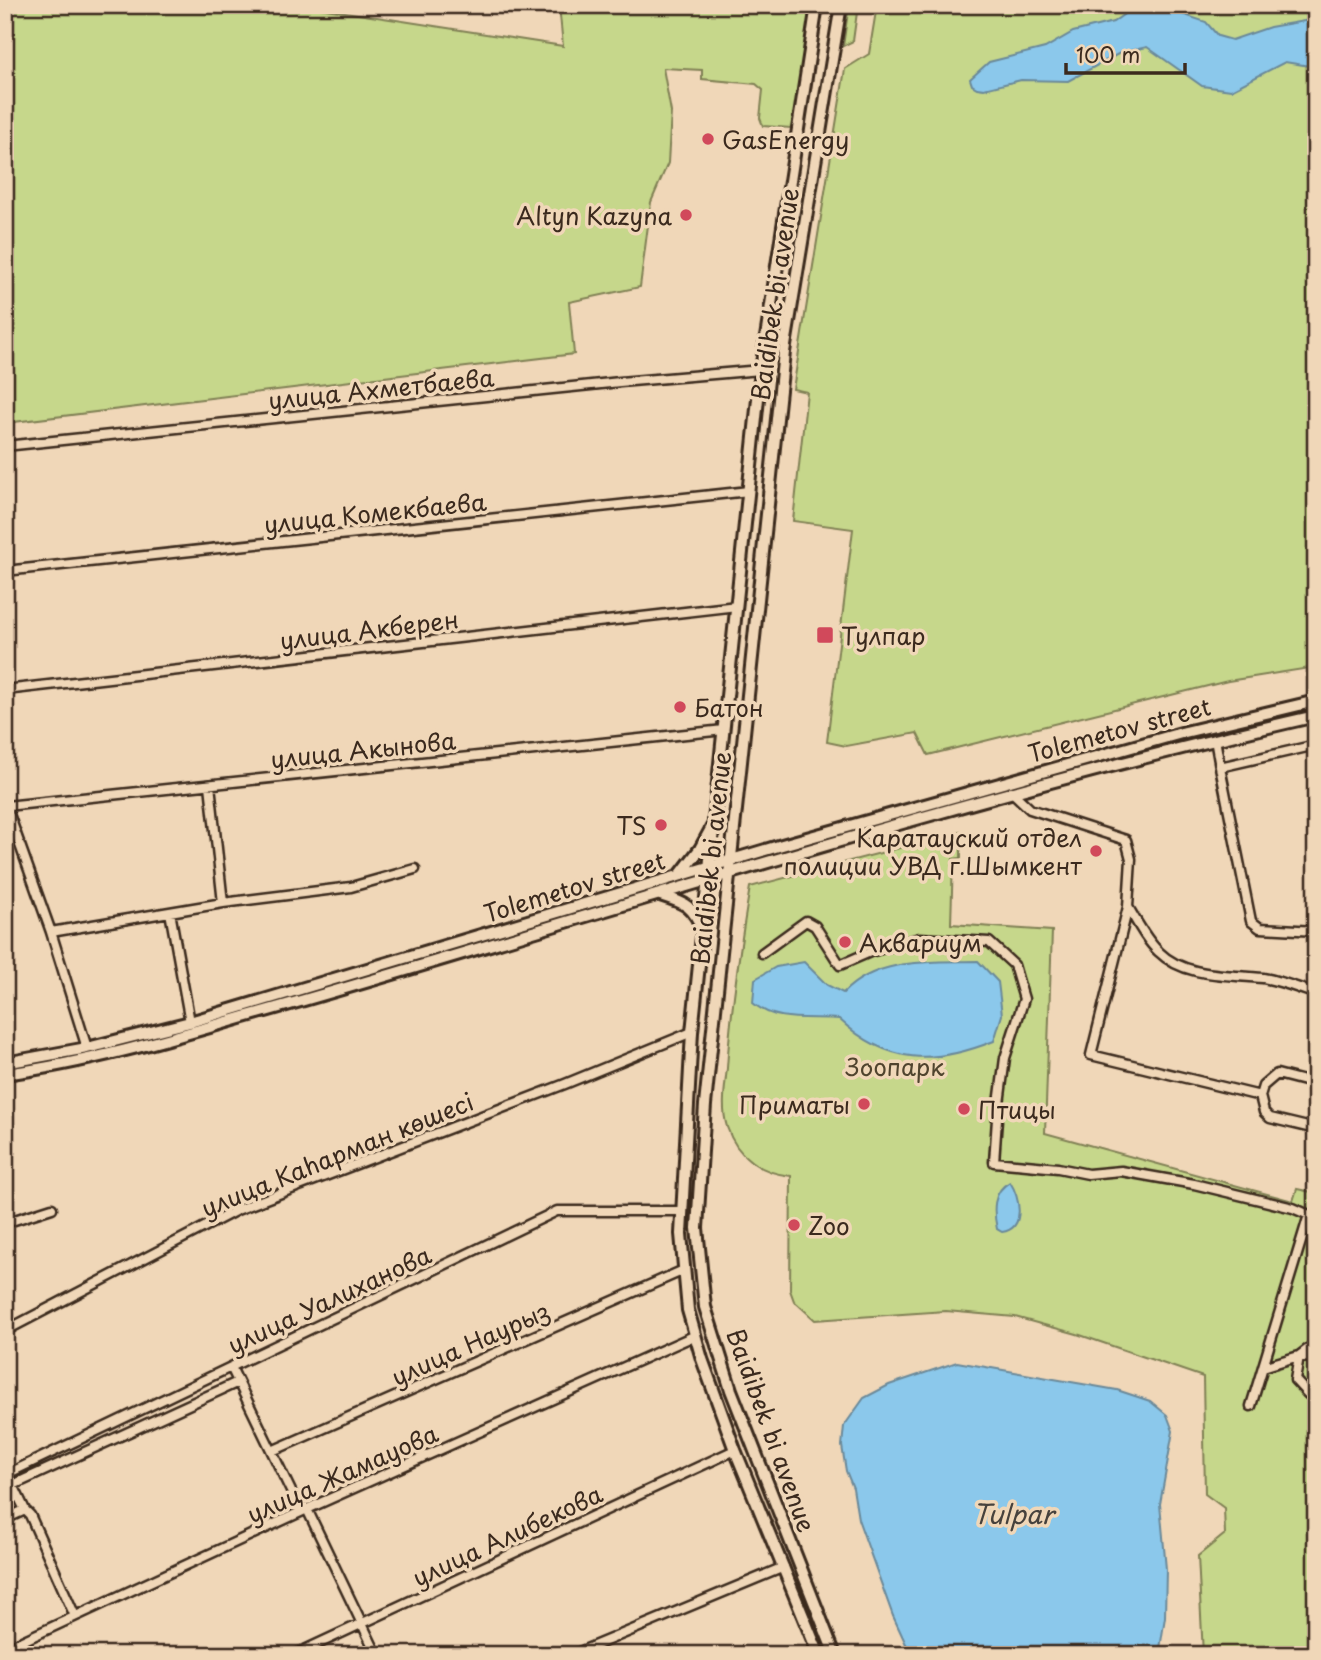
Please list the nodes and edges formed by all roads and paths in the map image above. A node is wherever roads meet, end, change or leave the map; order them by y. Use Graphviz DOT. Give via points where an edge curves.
graph roads {
  1 [pos="817,5"];
  2 [pos="841,5"];
  3 [pos="761,370"];
  4 [pos="5,446"];
  5 [pos="749,491"];
  6 [pos="5,571"];
  7 [pos="737,606"];
  8 [pos="731,660"];
  9 [pos="752,660"];
  10 [pos="5,690"];
  11 [pos="1316,701"];
  12 [pos="1316,716"];
  13 [pos="723,730"];
  14 [pos="1214,739"];
  15 [pos="1316,744"];
  16 [pos="1220,767"];
  17 [pos="210,785"];
  18 [pos="1011,791"];
  19 [pos="6,805"];
  20 [pos="715,821"];
  21 [pos="732,860"];
  22 [pos="710,866"];
  23 [pos="415,869"];
  24 [pos="730,873"];
  25 [pos="679,876"];
  26 [pos="709,880"];
  27 [pos="660,895"];
  28 [pos="223,903"];
  29 [pos="1128,907"];
  30 [pos="170,912"];
  31 [pos="1316,931"];
  32 [pos="51,932"];
  33 [pos="703,932"];
  34 [pos="762,953"];
  35 [pos="1316,994"];
  36 [pos="190,1022"];
  37 [pos="692,1032"];
  38 [pos="87,1048"];
  39 [pos="5,1063"];
  40 [pos="5,1074"];
  41 [pos="1316,1084"];
  42 [pos="1260,1096"];
  43 [pos="1316,1129"];
  44 [pos="52,1208"];
  45 [pos="682,1212"];
  46 [pos="5,1223"];
  47 [pos="684,1270"];
  48 [pos="5,1331"];
  49 [pos="696,1335"];
  50 [pos="1316,1343"];
  51 [pos="1298,1356"];
  52 [pos="1316,1359"];
  53 [pos="231,1367"];
  54 [pos="1263,1367"];
  55 [pos="238,1381"];
  56 [pos="1316,1396"];
  57 [pos="1251,1406"];
  58 [pos="735,1450"];
  59 [pos="272,1451"];
  60 [pos="5,1475"];
  61 [pos="25,1510"];
  62 [pos="304,1510"];
  63 [pos="5,1519"];
  64 [pos="784,1567"];
  65 [pos="75,1616"];
  66 [pos="363,1623"];
  67 [pos="5,1649"];
  68 [pos="294,1655"];
  69 [pos="377,1655"];
  70 [pos="572,1655"];
  71 [pos="819,1655"];
  72 [pos="835,1655"];
  1 -- 3 [label="main road, Baidibek bi avenue"];
  2 -- 9 [label="main road, Baidibek bi avenue" via="784,352"];
  3 -- 4 [label="street, улица Ахметбаева"];
  3 -- 5 [label="main road, Baidibek bi avenue"];
  5 -- 6 [label="street, улица Комекбаева"];
  5 -- 7 [label="main road, Baidibek bi avenue"];
  7 -- 8 [label="main road, Baidibek bi avenue"];
  7 -- 10 [label="street, улица Акберен"];
  8 -- 9 [label="main road"];
  8 -- 13 [label="main road, Baidibek bi avenue"];
  9 -- 21 [label="main road, Baidibek bi avenue"];
  11 -- 21 [label="main road, Tolemetov street" via="1185,732"];
  12 -- 14 [label="main road, Tolemetov street"];
  13 -- 17 [label="street, улица Акынова"];
  13 -- 20 [label="main road, Baidibek bi avenue"];
  14 -- 16 [label="street"];
  14 -- 18 [label="main road, Tolemetov street"];
  15 -- 16 [label="street"];
  16 -- 31 [label="street" via="1251,921 1260,928"];
  17 -- 19 [label="street, улица Акынова"];
  17 -- 28 [label="street"];
  18 -- 24 [label="main road, Tolemetov street"];
  18 -- 29 [label="street" via="1030,809 1126,840 1131,859"];
  19 -- 32 [label="street"];
  20 -- 22 [label="main road, Baidibek bi avenue"];
  20 -- 25 [label="main road"];
  21 -- 22 [label="main road, Tolemetov street"];
  21 -- 24 [label="main road, Baidibek bi avenue"];
  22 -- 25 [label="main road, Tolemetov street"];
  22 -- 26 [label="main road, Baidibek bi avenue"];
  23 -- 28 [label="street" via="351,887"];
  24 -- 26 [label="main road, Tolemetov street"];
  24 -- 72 [label="main road, Baidibek bi avenue" via="697,1228 703,1296 731,1390"];
  25 -- 36 [label="main road, Tolemetov street"];
  26 -- 27 [label="main road, Tolemetov street"];
  26 -- 33 [label="main road, Baidibek bi avenue"];
  27 -- 33 [label="main road" via="688,905"];
  27 -- 40 [label="main road, Tolemetov street" via="198,1030 91,1058"];
  28 -- 30 [label="street"];
  29 -- 35 [label="street" via="1159,953 1175,964 1238,978 1264,978"];
  29 -- 42 [label="street" via="1091,1055"];
  30 -- 32 [label="street"];
  30 -- 36 [label="street"];
  32 -- 38 [label="street"];
  33 -- 37 [label="main road, Baidibek bi avenue"];
  34 -- 54 [label="street" via="806,921 816,926 840,965 920,938 989,942 1014,965 1024,999 1005,1058 994,1162 1088,1174 1121,1171 1194,1184 1309,1215"];
  36 -- 38 [label="main road, Tolemetov street"];
  37 -- 45 [label="main road, Baidibek bi avenue"];
  37 -- 48 [label="street, улица Каһарман көшесі" via="237,1210"];
  38 -- 39 [label="main road, Tolemetov street"];
  41 -- 42 [label="street" via="1277,1074"];
  42 -- 43 [label="street" via="1270,1118"];
  44 -- 46 [label="street"];
  45 -- 47 [label="main road, Baidibek bi avenue"];
  45 -- 53 [label="street, улица Уалиханова" via="557,1211"];
  47 -- 49 [label="main road, Baidibek bi avenue"];
  47 -- 59 [label="street, улица Наурыз"];
  49 -- 58 [label="main road, Baidibek bi avenue"];
  49 -- 62 [label="street, улица Жамауова"];
  50 -- 51 [label="street"];
  51 -- 52 [label="street"];
  51 -- 54 [label="street"];
  51 -- 56 [label="street" via="1295,1380"];
  53 -- 55 [label="street"];
  53 -- 60 [label="street, улица Уалиханова"];
  54 -- 57 [label="street"];
  55 -- 59 [label="street"];
  55 -- 61 [label="street" via="13,1485"];
  58 -- 64 [label="main road, Baidibek bi avenue"];
  58 -- 66 [label="street, улица Алибекова"];
  59 -- 62 [label="street"];
  61 -- 63 [label="street"];
  61 -- 65 [label="street"];
  62 -- 65 [label="street, улица Жамауова"];
  62 -- 66 [label="street"];
  64 -- 70 [label="street"];
  64 -- 71 [label="main road, Baidibek bi avenue"];
  65 -- 67 [label="street, улица Жамауова"];
  66 -- 68 [label="street, улица Алибекова"];
  66 -- 69 [label="street"];
}
